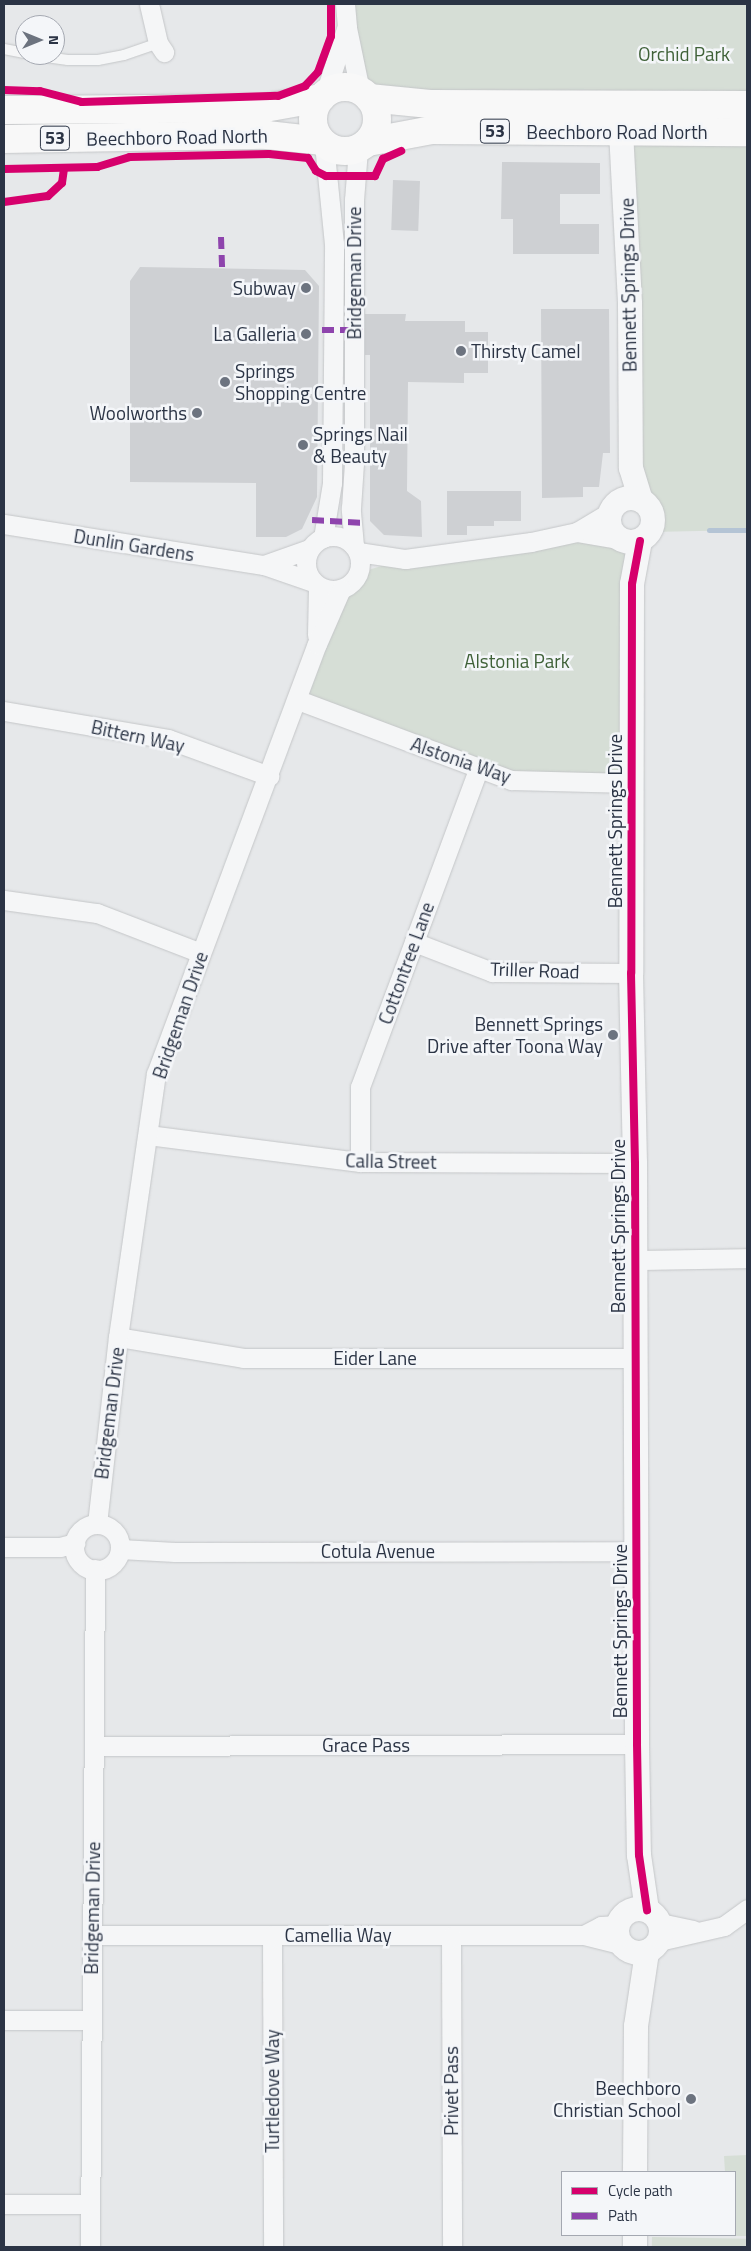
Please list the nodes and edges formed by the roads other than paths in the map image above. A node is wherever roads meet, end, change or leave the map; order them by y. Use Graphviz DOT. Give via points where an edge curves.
graph roads {
  1 [pos="149,4"];
  2 [pos="345,4"];
  3 [pos="347,28"];
  4 [pos="161,48"];
  5 [pos="65,60"];
  6 [pos="364,94"];
  7 [pos="323,96"];
  8 [pos="619,103"];
  9 [pos="747,105"];
  10 [pos="4,110"];
  11 [pos="623,132"];
  12 [pos="747,132"];
  13 [pos="4,138"];
  14 [pos="322,142"];
  15 [pos="363,145"];
  16 [pos="354,210"];
  17 [pos="334,244"];
  18 [pos="624,504"];
  19 [pos="4,524"];
  20 [pos="577,532"];
  21 [pos="628,541"];
  22 [pos="316,543"];
  23 [pos="356,549"];
  24 [pos="405,559"];
  25 [pos="264,565"];
  26 [pos="358,573"];
  27 [pos="316,584"];
  28 [pos="341,589"];
  29 [pos="317,644"];
  30 [pos="298,700"];
  31 [pos="4,711"];
  32 [pos="478,769"];
  33 [pos="269,776"];
  34 [pos="630,783"];
  35 [pos="4,900"];
  36 [pos="414,942"];
  37 [pos="201,953"];
  38 [pos="631,973"];
  39 [pos="148,1135"];
  40 [pos="360,1162"];
  41 [pos="635,1163"];
  42 [pos="747,1258"];
  43 [pos="636,1260"];
  44 [pos="118,1337"];
  45 [pos="633,1358"];
  46 [pos="97,1524"];
  47 [pos="74,1543"];
  48 [pos="4,1547"];
  49 [pos="120,1549"];
  50 [pos="637,1551"];
  51 [pos="95,1570"];
  52 [pos="637,1744"];
  53 [pos="94,1746"];
  54 [pos="747,1909"];
  55 [pos="638,1932"];
  56 [pos="92,1935"];
  57 [pos="272,1935"];
  58 [pos="451,1936"];
  59 [pos="4,2020"];
  60 [pos="90,2020"];
  61 [pos="635,2171"];
  62 [pos="4,2204"];
  63 [pos="90,2204"];
  64 [pos="90,2247"];
  65 [pos="272,2247"];
  66 [pos="452,2247"];
  1 -- 4 [label="street"];
  2 -- 3 [label="street"];
  3 -- 6 [label="street"];
  3 -- 7 [label="street"];
  4 -- 5 [label="lane" via="98,60"];
  6 -- 7 [label="main road, 53" via="342,87"];
  6 -- 8 [label="main road, Beechboro Road North / 53" via="430,104"];
  6 -- 15 [label="main road" via="377,115 377,125"];
  7 -- 10 [label="main road, Beechboro Road North / 53" via="265,108"];
  7 -- 14 [label="main road" via="316,106 313,124"];
  8 -- 9 [label="main road, Beechboro Road North / 53"];
  8 -- 11 [label="street, Bennett Springs Drive"];
  11 -- 12 [label="main road, Beechboro Road North / 53"];
  11 -- 15 [label="main road, Beechboro Road North / 53" via="432,130"];
  11 -- 18 [label="street, Bennett Springs Drive" via="630,304 631,468"];
  13 -- 14 [label="main road, Beechboro Road North / 53" via="267,135"];
  14 -- 15 [label="main road, 53" via="340,151"];
  14 -- 17 [label="street, Bridgeman Drive"];
  15 -- 16 [label="street, Bridgeman Drive"];
  16 -- 17 [label="street" via="344,234"];
  16 -- 23 [label="street, Bridgeman Drive" via="354,463 351,508"];
  17 -- 22 [label="street, Bridgeman Drive" via="332,483"];
  18 -- 20 [label="street"];
  18 -- 21 [label="street" via="610,527"];
  18 -- 21 [label="street" via="652,510 654,525"];
  19 -- 25 [label="street, Dunlin Gardens"];
  20 -- 21 [label="street"];
  20 -- 24 [label="street" via="531,542"];
  21 -- 34 [label="street, Bennett Springs Drive" via="632,584"];
  22 -- 23 [label="street" via="340,537"];
  22 -- 25 [label="street, Dunlin Gardens"];
  22 -- 27 [label="street" via="305,567"];
  23 -- 24 [label="street"];
  23 -- 26 [label="street"];
  24 -- 26 [label="street"];
  25 -- 27 [label="street, Dunlin Gardens"];
  26 -- 28 [label="street"];
  27 -- 28 [label="street"];
  27 -- 29 [label="street, Bridgeman Drive"];
  28 -- 29 [label="street, Bridgeman Drive"];
  29 -- 30 [label="street, Bridgeman Drive"];
  30 -- 32 [label="street, Alstonia Way"];
  30 -- 33 [label="street, Bridgeman Drive"];
  31 -- 33 [label="street, Bittern Way" via="168,739"];
  32 -- 34 [label="street, Alstonia Way" via="511,780"];
  32 -- 36 [label="street, Cottontree Lane"];
  33 -- 37 [label="street, Bridgeman Drive"];
  34 -- 38 [label="street, Bennett Springs Drive"];
  35 -- 37 [label="street" via="97,913"];
  36 -- 38 [label="street, Triller Road" via="492,972"];
  36 -- 40 [label="street, Cottontree Lane" via="360,1087"];
  37 -- 39 [label="street, Bridgeman Drive" via="156,1074"];
  38 -- 41 [label="street, Bennett Springs Drive"];
  39 -- 40 [label="street, Calla Street"];
  39 -- 44 [label="street, Bridgeman Drive"];
  40 -- 41 [label="street, Calla Street"];
  41 -- 43 [label="street, Bennett Springs Drive"];
  42 -- 43 [label="street"];
  43 -- 45 [label="street, Bennett Springs Drive"];
  44 -- 45 [label="street, Eider Lane" via="244,1358"];
  44 -- 46 [label="street, Bridgeman Drive"];
  45 -- 50 [label="street, Bennett Springs Drive"];
  46 -- 47 [label="street" via="82,1529"];
  46 -- 49 [label="street" via="116,1534"];
  47 -- 48 [label="street" via="60,1547"];
  47 -- 51 [label="street" via="79,1561"];
  49 -- 50 [label="street, Cotula Avenue" via="175,1552"];
  49 -- 51 [label="street" via="114,1562"];
  50 -- 52 [label="street, Bennett Springs Drive"];
  51 -- 53 [label="street, Bridgeman Drive"];
  52 -- 53 [label="street, Grace Pass"];
  52 -- 55 [label="street, Bennett Springs Drive"];
  53 -- 56 [label="street, Bridgeman Drive"];
  54 -- 55 [label="street, Camellia Way" via="724,1926 699,1932"];
  55 -- 58 [label="street, Camellia Way"];
  55 -- 61 [label="street, Bennett Springs Drive" via="640,2002 636,2026"];
  56 -- 57 [label="street, Camellia Way"];
  56 -- 60 [label="street, Bridgeman Drive"];
  57 -- 58 [label="street, Camellia Way"];
  57 -- 65 [label="street, Turtledove Way"];
  58 -- 66 [label="street, Privet Pass"];
  59 -- 60 [label="street"];
  60 -- 63 [label="street, Bridgeman Drive"];
  62 -- 63 [label="street"];
  63 -- 64 [label="street, Bridgeman Drive"];
}
